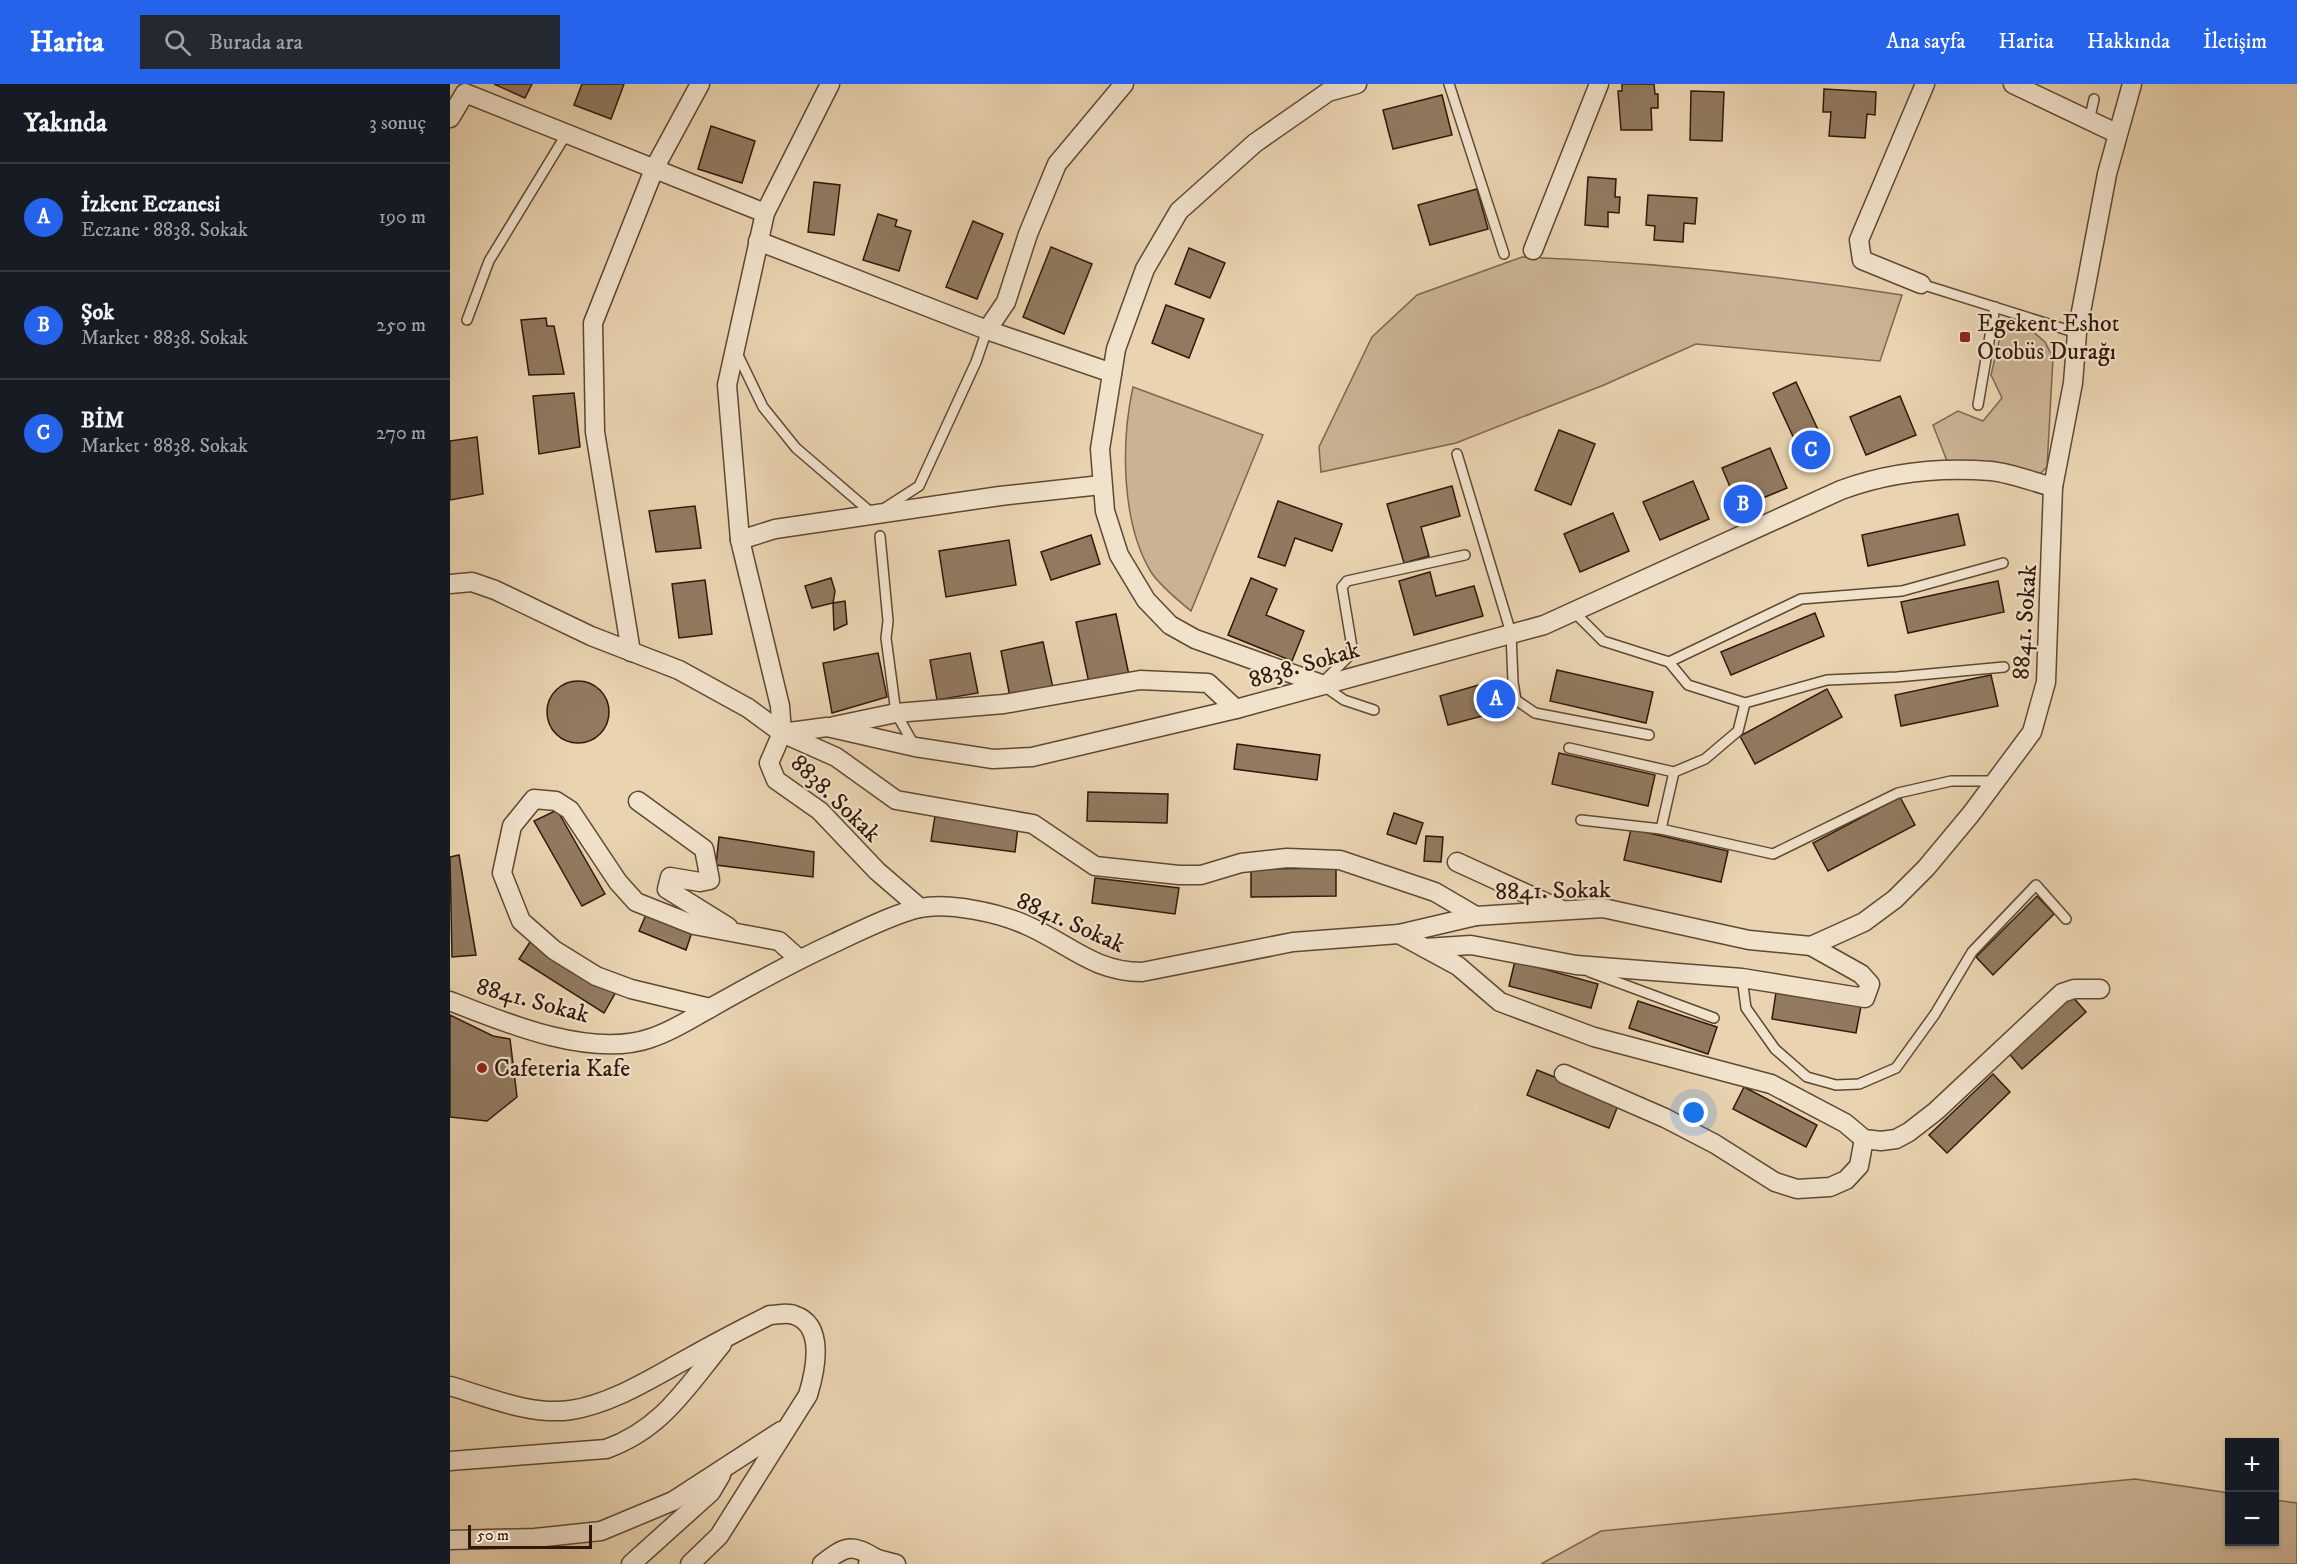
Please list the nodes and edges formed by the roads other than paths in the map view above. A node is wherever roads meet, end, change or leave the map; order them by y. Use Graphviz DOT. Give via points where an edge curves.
graph roads {
  1 [pos="700,84"];
  2 [pos="830,84"];
  3 [pos="1124,84"];
  4 [pos="1357,84"];
  5 [pos="1449,84"];
  6 [pos="1599,84"];
  7 [pos="1925,84"];
  8 [pos="2013,84"];
  9 [pos="2132,84"];
  10 [pos="466,88"];
  11 [pos="1326,88"];
  12 [pos="2094,99"];
  13 [pos="450,118"];
  14 [pos="2089,121"];
  15 [pos="567,133"];
  16 [pos="2116,133"];
  17 [pos="655,167"];
  18 [pos="765,213"];
  19 [pos="758,241"];
  20 [pos="1533,250"];
  21 [pos="1504,254"];
  22 [pos="1921,285"];
  23 [pos="1995,307"];
  24 [pos="467,320"];
  25 [pos="987,330"];
  26 [pos="2077,333"];
  27 [pos="734,346"];
  28 [pos="1112,373"];
  29 [pos="1978,405"];
  30 [pos="1457,454"];
  31 [pos="1101,485"];
  32 [pos="2053,487"];
  33 [pos="874,515"];
  34 [pos="880,536"];
  35 [pos="740,540"];
  36 [pos="1465,555"];
  37 [pos="2003,563"];
  38 [pos="450,584"];
  39 [pos="1574,612"];
  40 [pos="1511,633"];
  41 [pos="631,652"];
  42 [pos="1669,662"];
  43 [pos="2004,667"];
  44 [pos="1321,684"];
  45 [pos="1745,703"];
  46 [pos="1236,709"];
  47 [pos="1374,710"];
  48 [pos="896,713"];
  49 [pos="826,727"];
  50 [pos="782,732"];
  51 [pos="1649,735"];
  52 [pos="915,747"];
  53 [pos="1569,748"];
  54 [pos="1674,772"];
  55 [pos="1996,781"];
  56 [pos="638,801"];
  57 [pos="1581,820"];
  58 [pos="1661,829"];
  59 [pos="1457,862"];
  60 [pos="920,908"];
  61 [pos="1564,910"];
  62 [pos="1476,916"];
  63 [pos="2066,919"];
  64 [pos="738,933"];
  65 [pos="1399,934"];
  66 [pos="1811,946"];
  67 [pos="1425,948"];
  68 [pos="799,959"];
  69 [pos="1576,965"];
  70 [pos="1742,978"];
  71 [pos="2100,989"];
  72 [pos="450,1001"];
  73 [pos="710,1008"];
  74 [pos="1714,1018"];
  75 [pos="1564,1074"];
  76 [pos="1864,1139"];
  77 [pos="728,1338"];
  78 [pos="450,1386"];
  79 [pos="785,1429"];
  80 [pos="450,1461"];
  81 [pos="722,1472"];
  82 [pos="454,1544"];
  83 [pos="872,1562"];
  84 [pos="631,1564"];
  85 [pos="690,1564"];
  86 [pos="822,1564"];
  87 [pos="896,1564"];
  1 -- 17 [label="street"];
  2 -- 18 [label="street"];
  3 -- 25 [label="street" via="1057,164 1006,302"];
  4 -- 11 [label="street"];
  5 -- 21 [label="lane"];
  6 -- 20 [label="street"];
  7 -- 22 [label="street" via="1859,240 1863,260"];
  8 -- 14 [label="street"];
  9 -- 16 [label="street, 8841. Sokak"];
  10 -- 13 [label="street"];
  10 -- 15 [label="street"];
  11 -- 28 [label="street" via="1255,143 1179,211 1145,269 1116,349"];
  12 -- 14 [label="lane"];
  14 -- 16 [label="street"];
  15 -- 17 [label="street"];
  15 -- 24 [label="lane" via="489,261"];
  16 -- 26 [label="street, 8841. Sokak"];
  17 -- 18 [label="street"];
  17 -- 41 [label="street" via="592,323 595,432"];
  18 -- 19 [label="street"];
  19 -- 25 [label="street"];
  19 -- 27 [label="street"];
  22 -- 23 [label="lane"];
  23 -- 26 [label="lane"];
  23 -- 29 [label="lane"];
  25 -- 28 [label="street"];
  25 -- 33 [label="lane" via="919,486"];
  26 -- 32 [label="street, 8841. Sokak" via="2073,383"];
  27 -- 33 [label="lane" via="763,406 796,448"];
  27 -- 35 [label="street" via="727,385"];
  28 -- 31 [label="street" via="1100,449"];
  30 -- 40 [label="lane"];
  31 -- 33 [label="street"];
  31 -- 44 [label="street" via="1119,555 1146,600 1170,625 1195,639"];
  32 -- 39 [label="street, 8838. Sokak" via="1992,471 1910,472 1876,477"];
  32 -- 55 [label="street, 8841. Sokak" via="2046,682 2032,732"];
  33 -- 35 [label="street" via="775,529"];
  34 -- 48 [label="lane" via="886,638"];
  35 -- 50 [label="street" via="780,706"];
  36 -- 44 [label="lane" via="1347,581 1342,588 1350,655"];
  37 -- 42 [label="lane" via="1902,591 1801,598"];
  38 -- 41 [label="street" via="472,582 495,590"];
  39 -- 40 [label="street, 8838. Sokak"];
  39 -- 42 [label="lane" via="1604,641"];
  40 -- 44 [label="street, 8838. Sokak"];
  40 -- 51 [label="lane" via="1514,692 1522,705 1535,713"];
  41 -- 50 [label="street" via="710,686"];
  42 -- 45 [label="lane" via="1688,685"];
  43 -- 45 [label="lane" via="1827,680"];
  44 -- 46 [label="street, 8838. Sokak"];
  44 -- 47 [label="lane" via="1344,700"];
  45 -- 54 [label="lane" via="1738,730 1705,759"];
  46 -- 48 [label="street" via="1208,683 1140,680 1004,704"];
  46 -- 52 [label="street, 8838. Sokak" via="1032,757 993,759"];
  48 -- 49 [label="street"];
  48 -- 52 [label="lane"];
  49 -- 50 [label="street, 8838. Sokak"];
  49 -- 52 [label="street, 8838. Sokak"];
  50 -- 60 [label="street, 8838. Sokak" via="769,764 776,780 820,811 877,871"];
  50 -- 62 [label="street" via="836,758 896,800 1033,824 1095,866 1201,875 1241,863 1287,858 1341,860 1435,891"];
  53 -- 54 [label="lane"];
  54 -- 58 [label="lane"];
  55 -- 58 [label="lane" via="1951,781 1898,793 1773,854"];
  55 -- 66 [label="street, 8841. Sokak" via="1926,868 1895,898 1864,922"];
  56 -- 64 [label="street" via="704,849 710,880 670,877 667,889"];
  57 -- 58 [label="lane"];
  59 -- 61 [label="street"];
  60 -- 65 [label="street, 8841. Sokak" via="970,909 1026,925 1095,964 1122,972 1142,972 1293,942"];
  60 -- 68 [label="street, 8841. Sokak"];
  61 -- 62 [label="street, 8841. Sokak"];
  61 -- 66 [label="street, 8841. Sokak" via="1603,908 1749,940"];
  62 -- 65 [label="street, 8841. Sokak"];
  63 -- 70 [label="lane" via="2036,885 1972,952 1935,1014 1896,1068 1858,1084 1836,1085 1807,1077 1775,1049 1746,1008"];
  64 -- 68 [label="street" via="779,941"];
  64 -- 73 [label="street" via="694,925 636,902 570,810 556,801 534,799 512,826 502,873 521,921 554,950 596,976 631,989"];
  65 -- 67 [label="street"];
  66 -- 70 [label="street" via="1862,974 1870,984 1865,998"];
  67 -- 69 [label="street" via="1471,945"];
  67 -- 76 [label="street" via="1458,966 1500,1002 1594,1037 1771,1084 1845,1123"];
  68 -- 73 [label="street, 8841. Sokak"];
  69 -- 70 [label="street"];
  69 -- 74 [label="lane"];
  71 -- 76 [label="street" via="2062,993 1910,1132 1881,1142"];
  72 -- 73 [label="street, 8841. Sokak" via="502,1022 558,1037 608,1044 650,1039"];
  75 -- 76 [label="street" via="1665,1118 1775,1182 1797,1189 1830,1187 1846,1180 1859,1166"];
  77 -- 78 [label="street" via="626,1390 571,1410 542,1410"];
  77 -- 79 [label="street" via="770,1315 793,1314 810,1330 816,1368 808,1395"];
  77 -- 80 [label="street" via="656,1423 631,1440 606,1449"];
  79 -- 81 [label="street"];
  79 -- 85 [label="street" via="719,1536"];
  81 -- 82 [label="street" via="673,1502 601,1531"];
  81 -- 84 [label="street" via="711,1492"];
  83 -- 86 [label="street" via="859,1548 841,1550"];
  83 -- 87 [label="street"];
}
